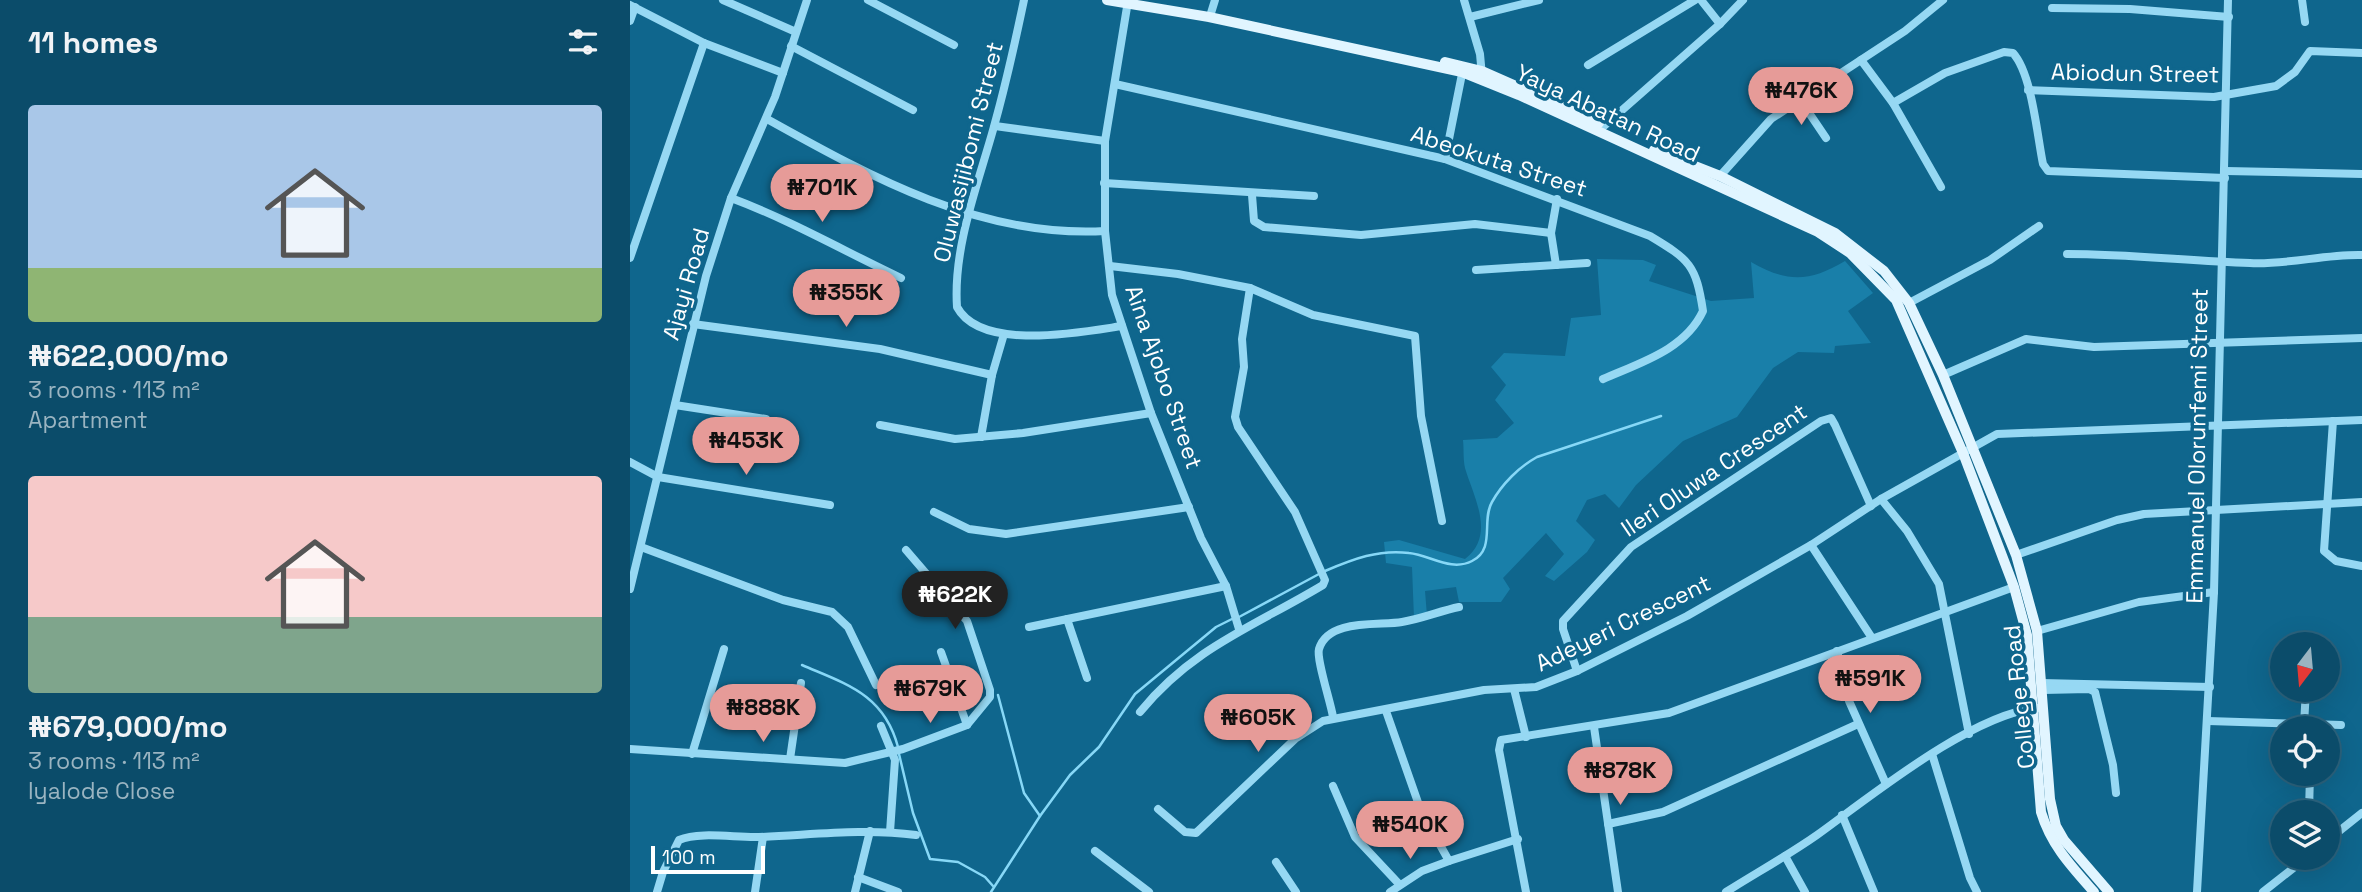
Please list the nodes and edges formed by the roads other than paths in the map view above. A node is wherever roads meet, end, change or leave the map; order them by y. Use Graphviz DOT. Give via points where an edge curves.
graph roads {
  1 [pos="723,0"];
  2 [pos="807,0"];
  3 [pos="868,0"];
  4 [pos="1024,0"];
  5 [pos="1107,0"];
  6 [pos="1144,0"];
  7 [pos="1215,0"];
  8 [pos="1464,0"];
  9 [pos="1539,0"];
  10 [pos="1695,0"];
  11 [pos="1701,0"];
  12 [pos="1743,0"];
  13 [pos="1943,0"];
  14 [pos="2228,0"];
  15 [pos="2302,0"];
  16 [pos="1128,2"];
  17 [pos="633,6"];
  18 [pos="2052,8"];
  19 [pos="1211,13"];
  20 [pos="1469,17"];
  21 [pos="2229,17"];
  22 [pos="630,21"];
  23 [pos="2305,22"];
  24 [pos="1720,24"];
  25 [pos="796,32"];
  26 [pos="704,43"];
  27 [pos="954,45"];
  28 [pos="792,46"];
  29 [pos="2362,53"];
  30 [pos="1861,60"];
  31 [pos="1588,65"];
  32 [pos="1463,68"];
  33 [pos="783,73"];
  34 [pos="1482,75"];
  35 [pos="1115,84"];
  36 [pos="2028,90"];
  37 [pos="2228,95"];
  38 [pos="1801,101"];
  39 [pos="1893,103"];
  40 [pos="913,110"];
  41 [pos="767,119"];
  42 [pos="995,126"];
  43 [pos="1604,126"];
  44 [pos="1826,138"];
  45 [pos="1105,141"];
  46 [pos="1445,159"];
  47 [pos="2225,174"];
  48 [pos="2362,174"];
  49 [pos="1720,176"];
  50 [pos="1104,183"];
  51 [pos="1941,187"];
  52 [pos="1252,195"];
  53 [pos="1314,197"];
  54 [pos="731,198"];
  55 [pos="1557,199"];
  56 [pos="970,213"];
  57 [pos="2039,226"];
  58 [pos="1105,231"];
  59 [pos="1551,233"];
  60 [pos="2067,254"];
  61 [pos="2362,255"];
  62 [pos="630,258"];
  63 [pos="2222,261"];
  64 [pos="1587,263"];
  65 [pos="1556,265"];
  66 [pos="1110,266"];
  67 [pos="1476,270"];
  68 [pos="901,278"];
  69 [pos="1250,288"];
  70 [pos="1909,303"];
  71 [pos="692,324"];
  72 [pos="1122,326"];
  73 [pos="1004,334"];
  74 [pos="2362,338"];
  75 [pos="2218,344"];
  76 [pos="992,375"];
  77 [pos="1943,375"];
  78 [pos="1603,379"];
  79 [pos="675,405"];
  80 [pos="1151,413"];
  81 [pos="766,419"];
  82 [pos="2362,420"];
  83 [pos="2333,421"];
  84 [pos="880,425"];
  85 [pos="2217,428"];
  86 [pos="981,437"];
  87 [pos="1967,450"];
  88 [pos="630,462"];
  89 [pos="658,477"];
  90 [pos="1881,499"];
  91 [pos="2362,502"];
  92 [pos="2329,503"];
  93 [pos="830,505"];
  94 [pos="1871,506"];
  95 [pos="1189,507"];
  96 [pos="2214,510"];
  97 [pos="934,512"];
  98 [pos="1442,521"];
  99 [pos="1811,545"];
  100 [pos="641,547"];
  101 [pos="906,550"];
  102 [pos="634,555"];
  103 [pos="2016,555"];
  104 [pos="2362,566"];
  105 [pos="1226,586"];
  106 [pos="2014,587"];
  107 [pos="630,589"];
  108 [pos="2214,592"];
  109 [pos="1459,607"];
  110 [pos="1947,614"];
  111 [pos="1067,619"];
  112 [pos="1028,627"];
  113 [pos="1238,627"];
  114 [pos="2037,631"];
  115 [pos="1872,638"];
  116 [pos="724,649"];
  117 [pos="1837,651"];
  118 [pos="941,652"];
  119 [pos="1577,671"];
  120 [pos="1087,678"];
  121 [pos="801,683"];
  122 [pos="876,685"];
  123 [pos="2042,686"];
  124 [pos="2210,688"];
  125 [pos="1514,689"];
  126 [pos="2045,708"];
  127 [pos="2032,709"];
  128 [pos="1386,711"];
  129 [pos="1140,712"];
  130 [pos="1333,717"];
  131 [pos="2208,721"];
  132 [pos="2270,723"];
  133 [pos="1858,724"];
  134 [pos="967,725"];
  135 [pos="881,726"];
  136 [pos="1594,727"];
  137 [pos="1969,734"];
  138 [pos="1526,737"];
  139 [pos="630,749"];
  140 [pos="897,751"];
  141 [pos="692,754"];
  142 [pos="1932,754"];
  143 [pos="790,760"];
  144 [pos="1886,784"];
  145 [pos="1333,786"];
  146 [pos="2116,793"];
  147 [pos="1158,809"];
  148 [pos="2362,813"];
  149 [pos="1842,815"];
  150 [pos="1608,824"];
  151 [pos="2340,830"];
  152 [pos="870,831"];
  153 [pos="890,832"];
  154 [pos="916,835"];
  155 [pos="763,837"];
  156 [pos="1518,839"];
  157 [pos="1095,851"];
  158 [pos="1786,856"];
  159 [pos="1449,860"];
  160 [pos="1276,862"];
  161 [pos="2291,870"];
  162 [pos="858,877"];
  163 [pos="1399,884"];
  164 [pos="657,892"];
  165 [pos="755,892"];
  166 [pos="855,892"];
  167 [pos="898,892"];
  168 [pos="1149,892"];
  169 [pos="1296,892"];
  170 [pos="1390,892"];
  171 [pos="1526,892"];
  172 [pos="1618,892"];
  173 [pos="1726,892"];
  174 [pos="1805,892"];
  175 [pos="1874,892"];
  176 [pos="1977,892"];
  177 [pos="2094,892"];
  178 [pos="2109,892"];
  179 [pos="2197,892"];
  180 [pos="2263,892"];
  1 -- 25 [label="street"];
  2 -- 25 [label="street, Ajayi Road"];
  3 -- 27 [label="street"];
  4 -- 42 [label="street, Oluwasijibomi Street"];
  5 -- 16 [label="main road, Yaya Abatan Road"];
  6 -- 19 [label="main road, Yaya Abatan Road"];
  7 -- 19 [label="street"];
  8 -- 20 [label="street"];
  9 -- 20 [label="street"];
  10 -- 31 [label="street"];
  11 -- 24 [label="street"];
  12 -- 24 [label="street"];
  13 -- 30 [label="street"];
  14 -- 21 [label="street, Emmanuel Olorunfemi Street"];
  15 -- 23 [label="street"];
  16 -- 32 [label="main road, Yaya Abatan Road"];
  16 -- 35 [label="street, Aina Ajobo Street"];
  17 -- 22 [label="street"];
  17 -- 26 [label="street"];
  18 -- 21 [label="street"];
  19 -- 32 [label="main road, Yaya Abatan Road"];
  20 -- 34 [label="street"];
  21 -- 37 [label="street, Emmanuel Olorunfemi Street"];
  24 -- 43 [label="street"];
  25 -- 28 [label="street, Ajayi Road"];
  26 -- 33 [label="street"];
  26 -- 62 [label="street"];
  28 -- 33 [label="street, Ajayi Road"];
  28 -- 40 [label="street"];
  29 -- 37 [label="street, Abiodun Street" via="2310,51 2295,72 2276,86"];
  30 -- 38 [label="street"];
  30 -- 39 [label="street"];
  32 -- 34 [label="main road, Yaya Abatan Road"];
  32 -- 46 [label="street"];
  33 -- 41 [label="street, Ajayi Road"];
  34 -- 43 [label="main road, Yaya Abatan Road"];
  34 -- 87 [label="main road, Yaya Abatan Road" via="1818,232 1850,253 1896,300"];
  35 -- 45 [label="street, Aina Ajobo Street"];
  35 -- 46 [label="street, Abeokuta Street"];
  36 -- 37 [label="street, Abiodun Street"];
  36 -- 39 [label="street" via="2018,59 2004,52 1945,73"];
  36 -- 47 [label="street" via="2048,171"];
  37 -- 47 [label="street, Emmanuel Olorunfemi Street"];
  38 -- 44 [label="street"];
  38 -- 49 [label="street" via="1771,119"];
  39 -- 51 [label="street"];
  41 -- 54 [label="street, Ajayi Road"];
  41 -- 56 [label="street" via="894,186"];
  42 -- 45 [label="street"];
  42 -- 56 [label="street, Oluwasijibomi Street"];
  43 -- 49 [label="main road, Yaya Abatan Road"];
  45 -- 50 [label="street, Aina Ajobo Street"];
  46 -- 55 [label="street, Abeokuta Street"];
  47 -- 48 [label="street"];
  47 -- 63 [label="street, Emmanuel Olorunfemi Street"];
  49 -- 70 [label="main road, Yaya Abatan Road" via="1854,245 1884,271"];
  50 -- 52 [label="street"];
  50 -- 58 [label="street, Aina Ajobo Street"];
  52 -- 53 [label="street"];
  52 -- 59 [label="street" via="1254,221 1264,228 1361,235 1475,224"];
  54 -- 68 [label="street" via="779,216"];
  54 -- 71 [label="street, Ajayi Road"];
  55 -- 59 [label="street"];
  55 -- 78 [label="street, Abeokuta Street" via="1650,236 1696,273 1703,311 1688,335 1658,355"];
  56 -- 58 [label="street" via="1042,230"];
  56 -- 73 [label="street, Oluwasijibomi Street" via="958,270 957,307 967,320"];
  57 -- 70 [label="street" via="1990,260"];
  58 -- 66 [label="street, Aina Ajobo Street"];
  59 -- 65 [label="street"];
  60 -- 63 [label="street"];
  61 -- 63 [label="street" via="2338,254 2287,263"];
  63 -- 75 [label="street, Emmanuel Olorunfemi Street"];
  64 -- 65 [label="street"];
  65 -- 67 [label="street"];
  66 -- 69 [label="street"];
  66 -- 72 [label="street, Aina Ajobo Street" via="1112,295"];
  69 -- 98 [label="street" via="1313,315 1415,336 1421,416"];
  69 -- 113 [label="street" via="1235,417 1294,512 1323,575 1323,585"];
  70 -- 77 [label="main road, Yaya Abatan Road"];
  71 -- 76 [label="street" via="880,349"];
  71 -- 79 [label="street, Ajayi Road"];
  72 -- 73 [label="street, Oluwasijibomi Street" via="1055,336"];
  72 -- 80 [label="street, Aina Ajobo Street"];
  73 -- 76 [label="street"];
  74 -- 75 [label="street"];
  75 -- 77 [label="street" via="2094,347 2026,339"];
  75 -- 85 [label="street, Emmanuel Olorunfemi Street"];
  76 -- 86 [label="street"];
  77 -- 87 [label="main road, Yaya Abatan Road"];
  79 -- 81 [label="street"];
  79 -- 89 [label="street, Ajayi Road"];
  80 -- 86 [label="street"];
  80 -- 95 [label="street, Aina Ajobo Street"];
  82 -- 83 [label="street, Adeyeri Crescent"];
  83 -- 85 [label="street, Adeyeri Crescent"];
  83 -- 92 [label="street"];
  84 -- 86 [label="street" via="937,438"];
  85 -- 87 [label="street, Adeyeri Crescent" via="2011,432"];
  85 -- 96 [label="street, Emmanuel Olorunfemi Street"];
  87 -- 90 [label="street, Adeyeri Crescent"];
  87 -- 103 [label="main road, College Road"];
  87 -- 106 [label="main road, College Road"];
  88 -- 89 [label="street"];
  89 -- 93 [label="street"];
  89 -- 100 [label="street, Ajayi Road"];
  90 -- 94 [label="street, Adeyeri Crescent"];
  90 -- 110 [label="street" via="1925,557"];
  91 -- 92 [label="street"];
  92 -- 96 [label="street"];
  92 -- 104 [label="street" via="2323,551 2336,561"];
  94 -- 99 [label="street, Adeyeri Crescent"];
  94 -- 119 [label="street, Ileri Oluwa Crescent" via="1830,418 1812,426 1625,551 1563,621"];
  95 -- 97 [label="street" via="1006,534 969,529"];
  95 -- 105 [label="street, Aina Ajobo Street"];
  96 -- 103 [label="street" via="2117,520"];
  96 -- 108 [label="street, Emmanuel Olorunfemi Street"];
  99 -- 115 [label="street"];
  99 -- 119 [label="street, Adeyeri Crescent" via="1687,616"];
  100 -- 102 [label="street, Ajayi Road"];
  100 -- 122 [label="street" via="783,600 832,612 848,626"];
  101 -- 134 [label="street" via="967,621 990,690 989,698"];
  102 -- 107 [label="street, Ajayi Road"];
  103 -- 114 [label="main road, College Road"];
  105 -- 111 [label="street"];
  105 -- 113 [label="street, Aina Ajobo Street"];
  106 -- 110 [label="street"];
  106 -- 127 [label="main road, College Road" via="2027,635"];
  108 -- 114 [label="street" via="2139,602"];
  108 -- 124 [label="street, Emmanuel Olorunfemi Street"];
  109 -- 130 [label="street" via="1401,623 1373,622 1340,629 1323,642 1318,653"];
  110 -- 115 [label="street"];
  110 -- 137 [label="street"];
  111 -- 112 [label="street"];
  111 -- 120 [label="street"];
  113 -- 129 [label="street" via="1161,687"];
  114 -- 123 [label="main road, College Road"];
  115 -- 117 [label="street"];
  116 -- 141 [label="street"];
  117 -- 133 [label="street"];
  117 -- 136 [label="street" via="1669,713"];
  118 -- 134 [label="street"];
  119 -- 125 [label="street, Adeyeri Crescent" via="1536,687"];
  121 -- 143 [label="street"];
  123 -- 124 [label="street"];
  123 -- 126 [label="main road, College Road"];
  123 -- 146 [label="street" via="2089,689 2097,694"];
  124 -- 131 [label="street, Emmanuel Olorunfemi Street"];
  125 -- 128 [label="street, Adeyeri Crescent" via="1484,690"];
  125 -- 138 [label="street"];
  126 -- 127 [label="street"];
  126 -- 178 [label="main road, College Road" via="2056,826"];
  127 -- 137 [label="street"];
  127 -- 177 [label="main road, College Road" via="2040,811 2047,833"];
  128 -- 130 [label="street, Adeyeri Crescent"];
  128 -- 159 [label="street" via="1421,811"];
  130 -- 147 [label="street, Adeyeri Crescent" via="1296,739 1196,833 1191,834"];
  131 -- 132 [label="street"];
  131 -- 179 [label="street, Emmanuel Olorunfemi Street"];
  133 -- 144 [label="street"];
  133 -- 150 [label="street" via="1663,812"];
  134 -- 140 [label="street"];
  135 -- 140 [label="street"];
  136 -- 138 [label="street"];
  136 -- 150 [label="street"];
  137 -- 142 [label="street"];
  138 -- 156 [label="street" via="1501,740 1498,745"];
  139 -- 141 [label="street"];
  140 -- 143 [label="street" via="845,763"];
  140 -- 153 [label="street"];
  141 -- 143 [label="street"];
  142 -- 144 [label="street"];
  142 -- 176 [label="street"];
  144 -- 149 [label="street"];
  145 -- 163 [label="street" via="1355,837"];
  148 -- 151 [label="street"];
  149 -- 158 [label="street"];
  149 -- 175 [label="street"];
  150 -- 172 [label="street"];
  152 -- 153 [label="street"];
  152 -- 155 [label="street"];
  152 -- 162 [label="street"];
  153 -- 154 [label="street"];
  155 -- 164 [label="street" via="694,835 679,839"];
  155 -- 165 [label="street"];
  156 -- 159 [label="street"];
  156 -- 171 [label="street"];
  157 -- 168 [label="street"];
  158 -- 173 [label="street"];
  158 -- 174 [label="street"];
  159 -- 163 [label="street"];
  160 -- 169 [label="street"];
  161 -- 180 [label="street"];
  162 -- 166 [label="street"];
  162 -- 167 [label="street"];
  163 -- 170 [label="street"];
}
